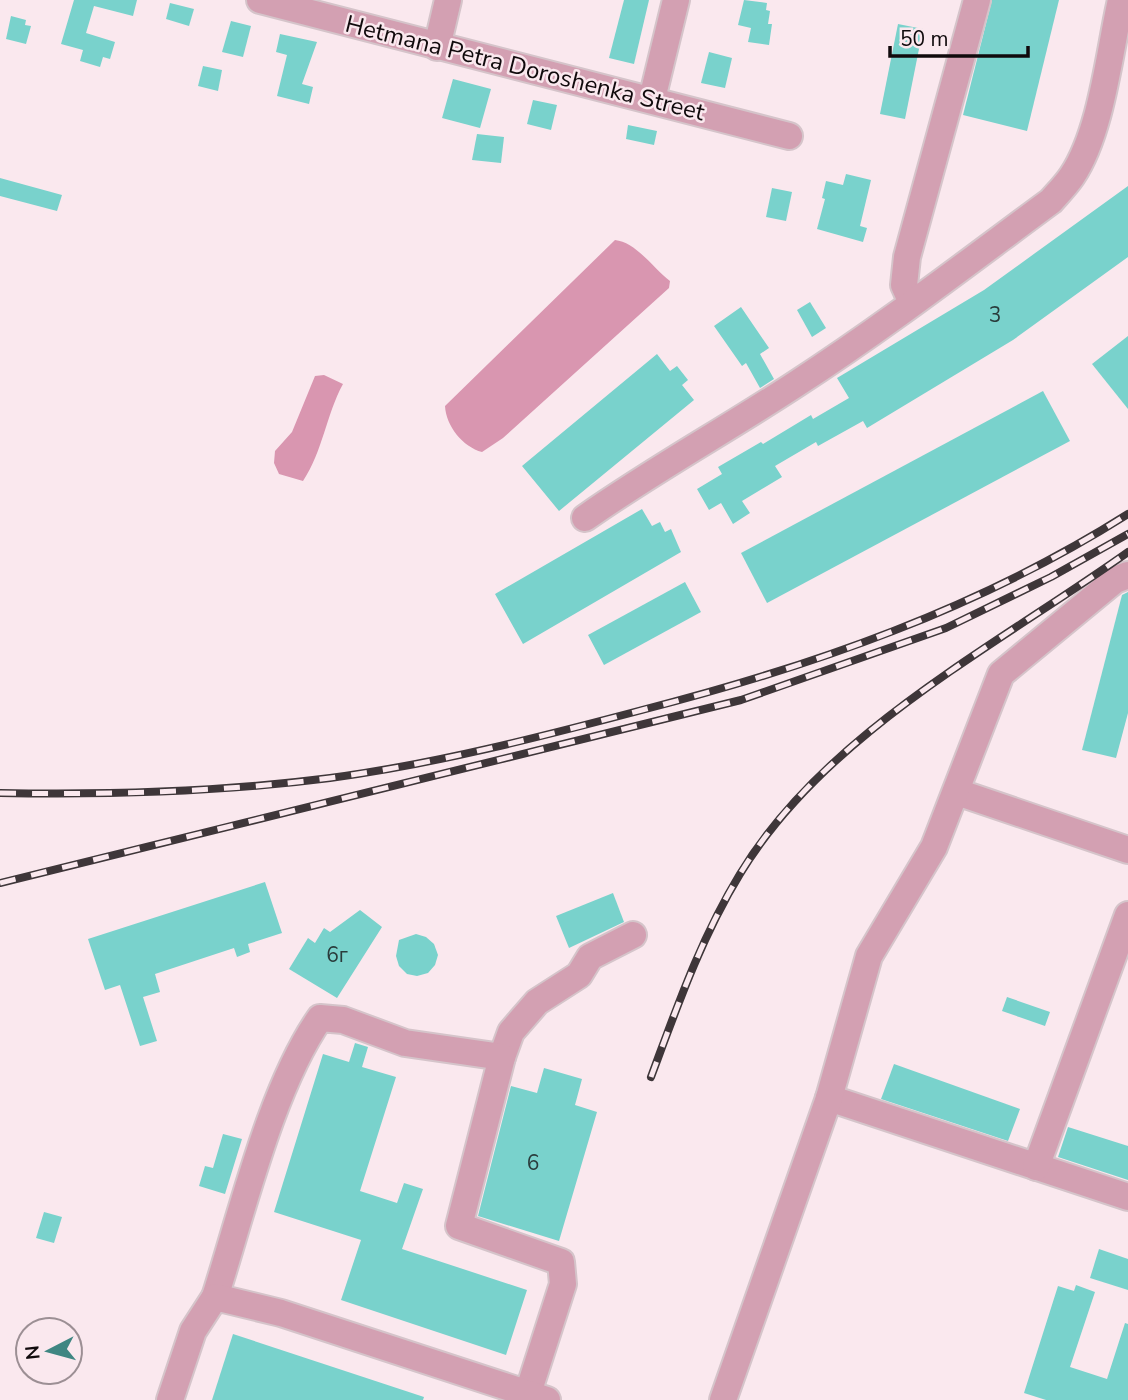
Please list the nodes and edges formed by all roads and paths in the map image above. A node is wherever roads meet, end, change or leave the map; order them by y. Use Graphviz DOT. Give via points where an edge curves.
graph roads {
  1 [pos="260,0"];
  2 [pos="449,0"];
  3 [pos="676,0"];
  4 [pos="977,0"];
  5 [pos="1121,0"];
  6 [pos="305,6"];
  7 [pos="437,47"];
  8 [pos="652,99"];
  9 [pos="789,136"];
  10 [pos="912,303"];
  11 [pos="585,519"];
  12 [pos="1128,575"];
  13 [pos="957,792"];
  14 [pos="1128,850"];
  15 [pos="1128,915"];
  16 [pos="633,935"];
  17 [pos="502,1057"];
  18 [pos="829,1098"];
  19 [pos="1035,1167"];
  20 [pos="1128,1197"];
  21 [pos="215,1297"];
  22 [pos="538,1397"];
  23 [pos="170,1400"];
  24 [pos="723,1400"];
  1 -- 6 [label="street, Hetmana Petra Doroshenka Street"];
  2 -- 7 [label="street"];
  3 -- 8 [label="street"];
  4 -- 10 [label="street" via="906,257 904,285"];
  5 -- 10 [label="street" via="1097,109 1073,176 1051,201"];
  6 -- 7 [label="street, Hetmana Petra Doroshenka Street"];
  7 -- 8 [label="street, Hetmana Petra Doroshenka Street"];
  8 -- 9 [label="street, Hetmana Petra Doroshenka Street"];
  10 -- 11 [label="street" via="799,383"];
  12 -- 13 [label="street" via="1115,580 1001,674"];
  13 -- 14 [label="street"];
  13 -- 18 [label="street" via="934,847 869,956"];
  15 -- 19 [label="street"];
  16 -- 17 [label="street" via="590,957 579,975 537,1002 511,1032"];
  17 -- 21 [label="street" via="405,1043 343,1020 320,1018 305,1040 269,1128"];
  17 -- 22 [label="street" via="459,1226 561,1262 563,1284"];
  18 -- 19 [label="street"];
  18 -- 24 [label="street"];
  19 -- 20 [label="street"];
  21 -- 22 [label="street" via="281,1312"];
  21 -- 23 [label="street" via="193,1331"];
}
